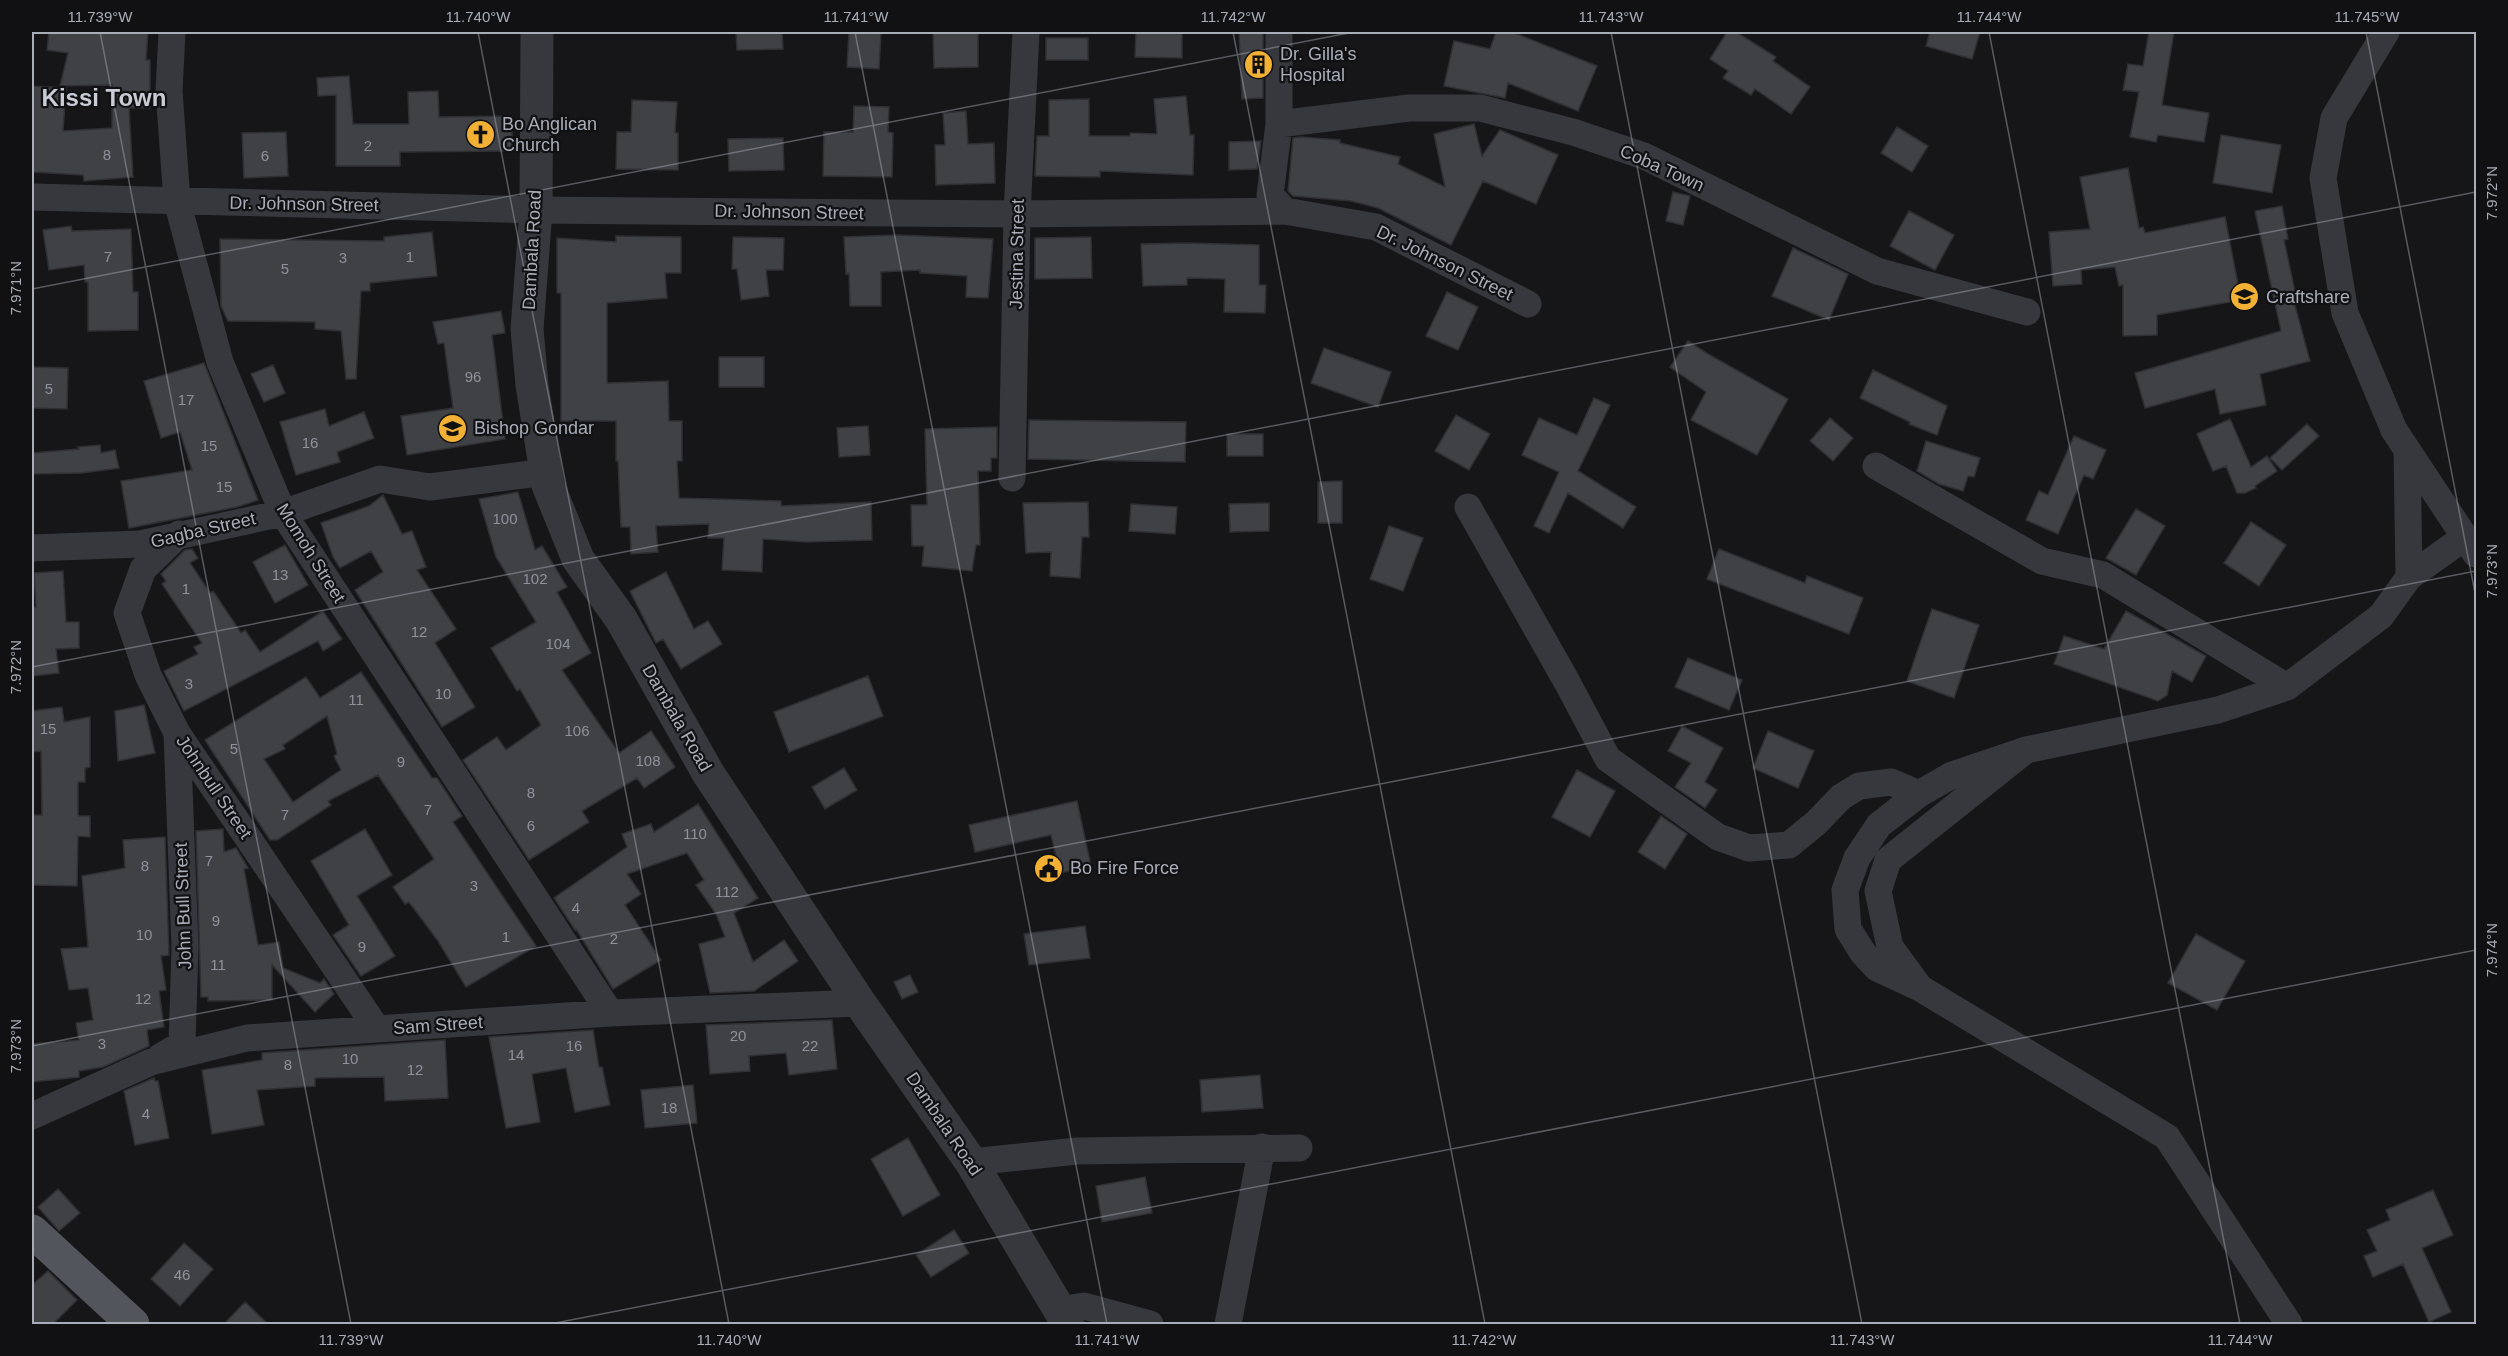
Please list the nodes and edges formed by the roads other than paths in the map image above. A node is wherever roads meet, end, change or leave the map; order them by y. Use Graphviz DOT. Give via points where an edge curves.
graph roads {
  1 [pos="172,32"];
  2 [pos="537,32"];
  3 [pos="1026,32"];
  4 [pos="1280,32"];
  5 [pos="2386,32"];
  6 [pos="1280,124"];
  7 [pos="32,197"];
  8 [pos="177,201"];
  9 [pos="536,210"];
  10 [pos="1285,211"];
  11 [pos="1017,214"];
  12 [pos="1528,304"];
  13 [pos="2027,312"];
  14 [pos="2407,450"];
  15 [pos="1876,466"];
  16 [pos="546,472"];
  17 [pos="1012,478"];
  18 [pos="1468,507"];
  19 [pos="283,513"];
  20 [pos="178,534"];
  21 [pos="2471,546"];
  22 [pos="32,548"];
  23 [pos="2409,578"];
  24 [pos="2287,687"];
  25 [pos="177,733"];
  26 [pos="2026,750"];
  27 [pos="1919,794"];
  28 [pos="1920,988"];
  29 [pos="860,1003"];
  30 [pos="610,1013"];
  31 [pos="377,1029"];
  32 [pos="151,1062"];
  33 [pos="32,1116"];
  34 [pos="1262,1147"];
  35 [pos="1299,1148"];
  36 [pos="971,1162"];
  37 [pos="32,1232"];
  38 [pos="1064,1317"];
  39 [pos="133,1324"];
  40 [pos="1150,1324"];
  41 [pos="1228,1324"];
  42 [pos="2289,1324"];
  1 -- 8 [label="street, Momoh Street" via="169,91"];
  2 -- 9 [label="street, Dambala Road"];
  3 -- 11 [label="street, Jestina Street"];
  4 -- 6 [label="street"];
  5 -- 14 [label="street" via="2334,118 2323,178 2345,313 2394,430"];
  6 -- 10 [label="street" via="1270,195"];
  6 -- 13 [label="street, Coba Town" via="1409,108 1480,108 1573,132 1644,156 1877,270"];
  7 -- 8 [label="street, Dr. Johnson Street"];
  8 -- 9 [label="street, Dr. Johnson Street"];
  8 -- 19 [label="street, Momoh Street" via="220,362"];
  9 -- 11 [label="street, Dr. Johnson Street"];
  9 -- 16 [label="street, Dambala Road" via="527,329"];
  10 -- 11 [label="street, Dr. Johnson Street"];
  10 -- 12 [label="street, Dr. Johnson Street" via="1376,227"];
  11 -- 17 [label="street, Jestina Street"];
  14 -- 21 [label="street"];
  14 -- 23 [label="street"];
  15 -- 24 [label="street" via="2042,561 2103,575"];
  16 -- 19 [label="street, Gagba Street" via="430,487 380,478"];
  16 -- 29 [label="street, Dambala Road" via="579,559 621,619 708,773"];
  18 -- 27 [label="street" via="1608,759 1718,837 1749,848 1789,845 1841,796 1859,786 1891,782"];
  19 -- 20 [label="street, Gagba Street"];
  19 -- 30 [label="street, Momoh Street"];
  20 -- 22 [label="street, Gagba Street" via="140,544"];
  20 -- 25 [label="street, Johnbull Street" via="143,568 127,613 148,675"];
  21 -- 23 [label="street"];
  23 -- 24 [label="street" via="2381,616"];
  24 -- 26 [label="street" via="2218,710"];
  25 -- 31 [label="street, Johnbull Street"];
  25 -- 32 [label="street, John Bull Street" via="185,947 182,1044"];
  26 -- 27 [label="street" via="1952,775"];
  26 -- 28 [label="street" via="1888,860 1878,891 1890,947"];
  27 -- 28 [label="street" via="1879,825 1857,858 1845,890 1848,929 1863,953 1877,968"];
  28 -- 42 [label="street" via="2167,1137"];
  29 -- 30 [label="street, Sam Street"];
  29 -- 36 [label="street, Dambala Road"];
  30 -- 31 [label="street, Sam Street"];
  31 -- 32 [label="street, Sam Street" via="247,1038"];
  32 -- 33 [label="street, Sam Street"];
  34 -- 35 [label="street"];
  34 -- 36 [label="street" via="1077,1152"];
  34 -- 41 [label="street"];
  36 -- 38 [label="street, Dambala Road"];
  37 -- 39 [label="main road"];
  38 -- 40 [label="street" via="1084,1306"];
}
